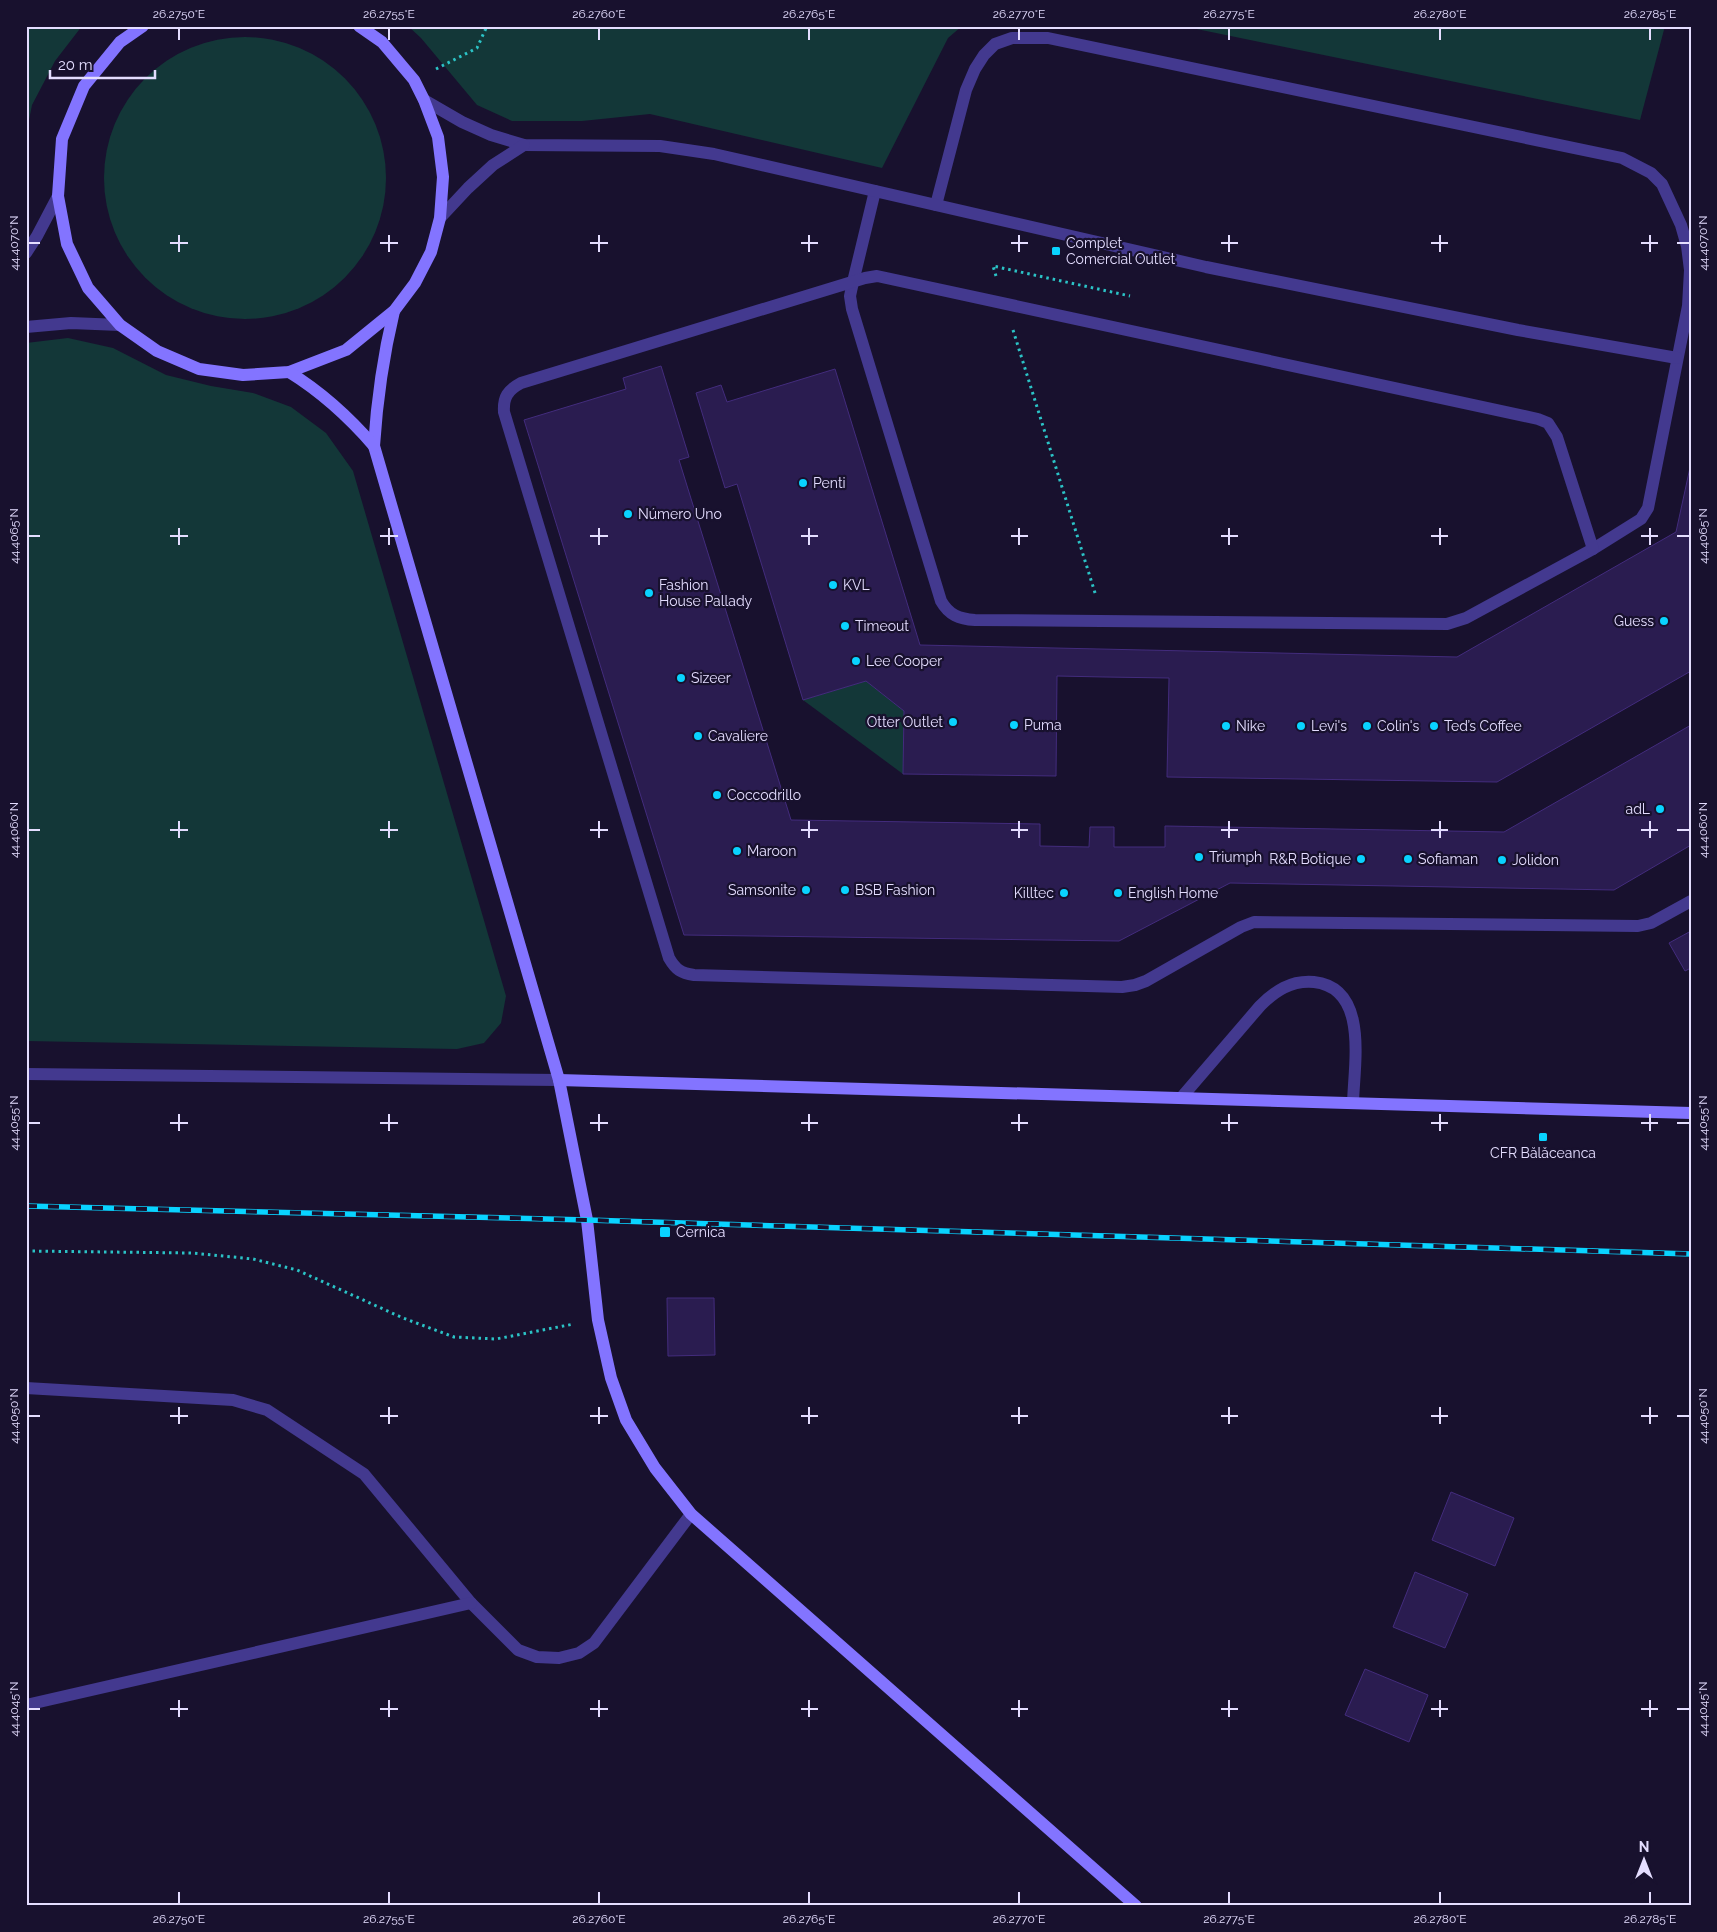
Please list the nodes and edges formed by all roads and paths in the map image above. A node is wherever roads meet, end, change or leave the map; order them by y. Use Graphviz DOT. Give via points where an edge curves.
graph roads {
  1 [pos="143,26"];
  2 [pos="359,26"];
  3 [pos="487,26"];
  4 [pos="414,80"];
  5 [pos="424,100"];
  6 [pos="524,146"];
  7 [pos="875,191"];
  8 [pos="58,196"];
  9 [pos="936,205"];
  10 [pos="440,218"];
  11 [pos="26,253"];
  12 [pos="853,282"];
  13 [pos="1130,296"];
  14 [pos="1005,305"];
  15 [pos="394,311"];
  16 [pos="120,325"];
  17 [pos="26,326"];
  18 [pos="1677,358"];
  19 [pos="289,372"];
  20 [pos="374,446"];
  21 [pos="1593,549"];
  22 [pos="1104,621"];
  23 [pos="1691,901"];
  24 [pos="26,1074"];
  25 [pos="559,1080"];
  26 [pos="1181,1098"];
  27 [pos="1353,1103"];
  28 [pos="1691,1113"];
  29 [pos="26,1251"];
  30 [pos="598,1320"];
  31 [pos="26,1388"];
  32 [pos="691,1514"];
  33 [pos="471,1603"];
  34 [pos="26,1705"];
  35 [pos="1136,1906"];
  1 -- 8 [label="street" via="120,42 84,86 62,139"];
  2 -- 4 [label="street" via="382,42"];
  3 -- 4 [label="path" via="476,48"];
  4 -- 5 [label="street"];
  5 -- 6 [label="street" via="462,122"];
  5 -- 10 [label="street" via="438,137 443,177"];
  6 -- 7 [label="street" via="688,149"];
  6 -- 10 [label="street" via="493,165"];
  7 -- 9 [label="street"];
  7 -- 12 [label="street"];
  8 -- 11 [label="street"];
  8 -- 16 [label="street" via="67,244 88,288"];
  9 -- 18 [label="street" via="1206,267 1518,330"];
  9 -- 18 [label="street" via="966,90 984,55 996,44 1012,38 1048,38 1622,158 1638,165 1662,184 1687,246 1690,270 1688,306"];
  10 -- 15 [label="street" via="431,252 415,283"];
  12 -- 14 [label="street" via="877,276"];
  12 -- 22 [label="street" via="852,309 946,609 954,616 975,620"];
  12 -- 23 [label="street" via="521,384 507,394 503,402 674,968 694,976 1122,987 1146,981 1254,922 1638,926 1651,923"];
  13 -- 14 [label="path" via="993,266"];
  14 -- 21 [label="street" via="1548,423 1557,437"];
  14 -- 22 [label="path"];
  15 -- 19 [label="street" via="346,350"];
  15 -- 20 [label="street" via="376,402"];
  16 -- 17 [label="street" via="71,322"];
  16 -- 19 [label="street" via="157,351 199,369 243,375"];
  18 -- 21 [label="street" via="1648,508 1641,519"];
  19 -- 20 [label="street" via="315,388"];
  20 -- 25 [label="street"];
  21 -- 22 [label="street" via="1466,618 1447,624"];
  24 -- 25 [label="street"];
  25 -- 26 [label="street"];
  25 -- 30 [label="street" via="588,1220"];
  26 -- 27 [label="street"];
  26 -- 27 [label="street" via="1272,994 1287,985 1305,981 1335,988 1351,1012 1356,1031"];
  27 -- 28 [label="street"];
  29 -- 30 [label="path" via="192,1253 253,1259 297,1270 403,1318 454,1337 496,1339"];
  30 -- 32 [label="street" via="610,1378 626,1420 655,1468"];
  31 -- 33 [label="street" via="233,1400 267,1410 364,1474"];
  32 -- 33 [label="street" via="594,1643 579,1653 559,1658 538,1657 518,1650"];
  32 -- 35 [label="street"];
  33 -- 34 [label="street"];
}
